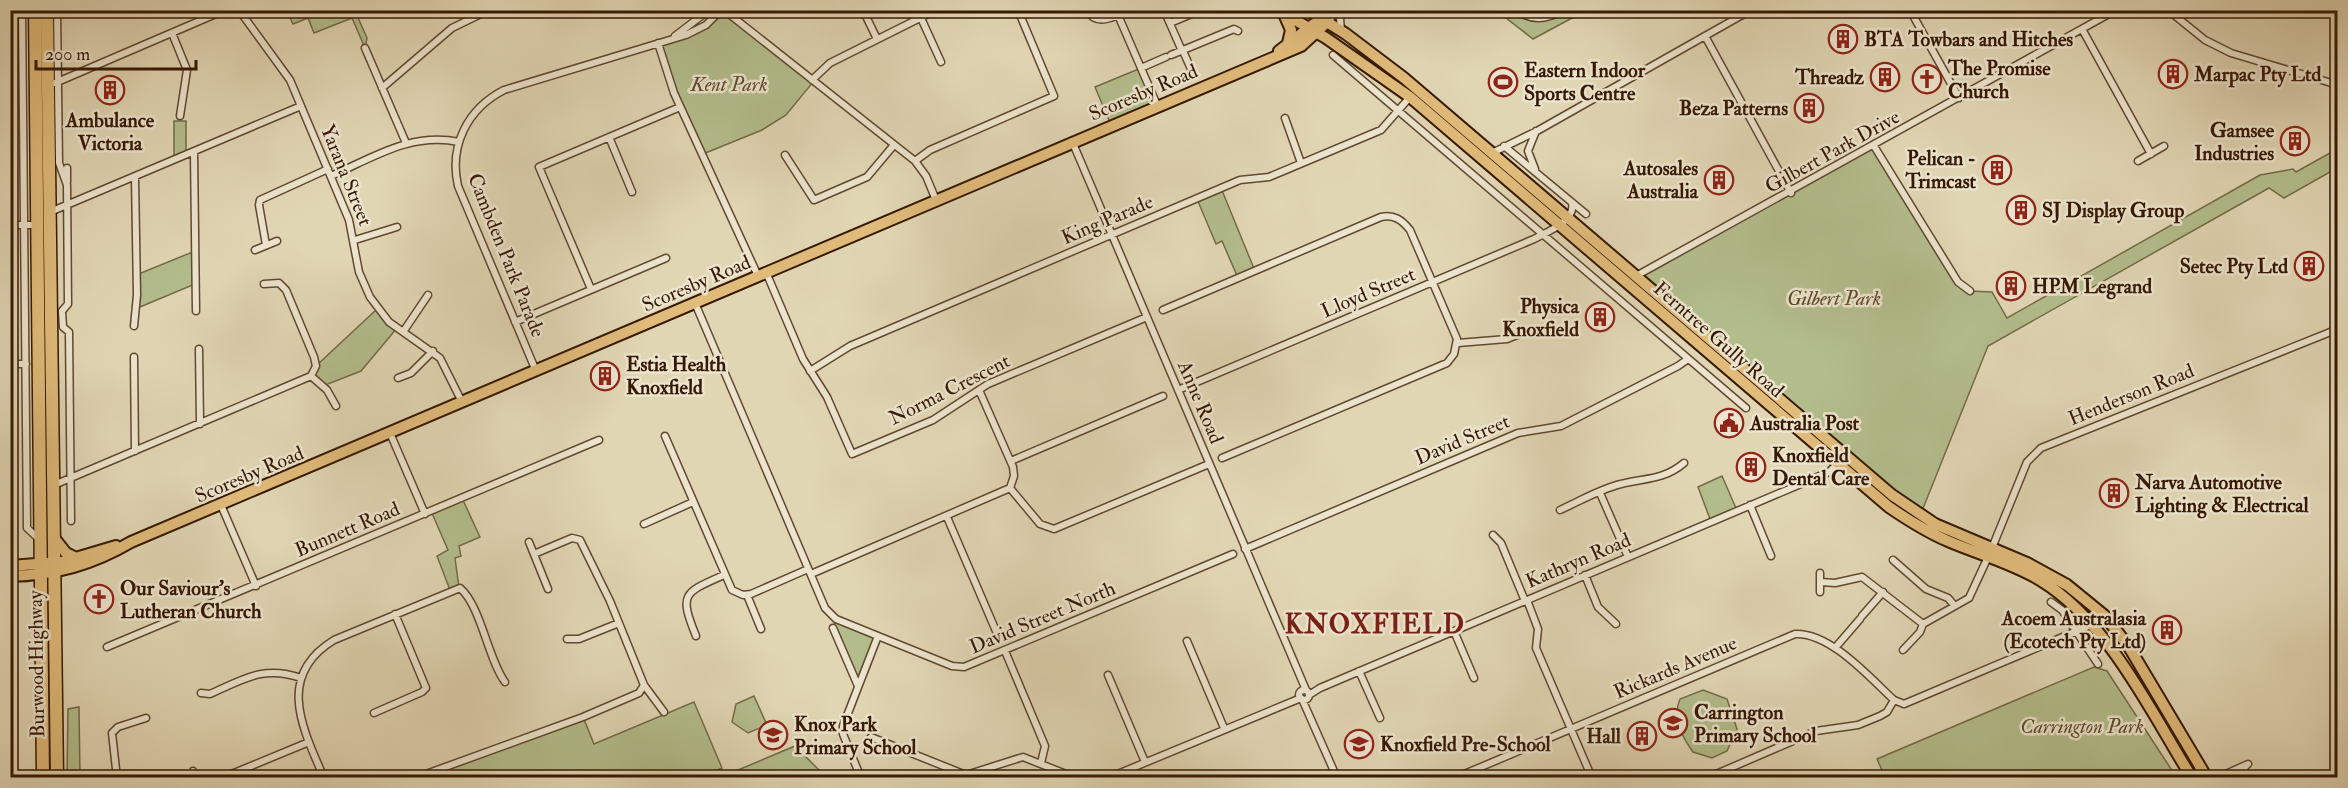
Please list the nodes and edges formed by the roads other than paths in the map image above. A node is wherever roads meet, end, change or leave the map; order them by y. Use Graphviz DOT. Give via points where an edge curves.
graph roads {
  1 [pos="22,10"];
  2 [pos="35,10"];
  3 [pos="47,10"];
  4 [pos="57,10"];
  5 [pos="225,10"];
  6 [pos="239,10"];
  7 [pos="489,10"];
  8 [pos="709,10"];
  9 [pos="723,10"];
  10 [pos="863,10"];
  11 [pos="936,10"];
  12 [pos="1018,10"];
  13 [pos="1087,10"];
  14 [pos="1130,10"];
  15 [pos="1164,10"];
  16 [pos="1200,10"];
  17 [pos="1308,10"];
  18 [pos="1341,10"];
  19 [pos="1516,10"];
  20 [pos="1563,10"];
  21 [pos="1751,10"];
  22 [pos="1910,10"];
  23 [pos="2116,10"];
  24 [pos="2168,10"];
  25 [pos="1281,12"];
  26 [pos="1118,15"];
  27 [pos="1325,17"];
  28 [pos="921,18"];
  29 [pos="1170,23"];
  30 [pos="2082,29"];
  31 [pos="1314,30"];
  32 [pos="1238,31"];
  33 [pos="1341,31"];
  34 [pos="172,33"];
  35 [pos="1705,36"];
  36 [pos="669,39"];
  37 [pos="877,39"];
  38 [pos="658,43"];
  39 [pos="1288,43"];
  40 [pos="1301,46"];
  41 [pos="365,48"];
  42 [pos="1335,50"];
  43 [pos="1183,51"];
  44 [pos="1274,55"];
  45 [pos="941,62"];
  46 [pos="1141,68"];
  47 [pos="1191,69"];
  48 [pos="812,80"];
  49 [pos="2337,85"];
  50 [pos="47,86"];
  51 [pos="382,88"];
  52 [pos="1410,97"];
  53 [pos="1959,98"];
  54 [pos="1157,105"];
  55 [pos="301,106"];
  56 [pos="680,107"];
  57 [pos="1399,111"];
  58 [pos="180,116"];
  59 [pos="1285,118"];
  60 [pos="1537,131"];
  61 [pos="609,137"];
  62 [pos="1072,141"];
  63 [pos="459,142"];
  64 [pos="406,143"];
  65 [pos="894,145"];
  66 [pos="1504,146"];
  67 [pos="1874,146"];
  68 [pos="2164,146"];
  69 [pos="194,153"];
  70 [pos="2151,154"];
  71 [pos="785,155"];
  72 [pos="1488,156"];
  73 [pos="2138,160"];
  74 [pos="915,161"];
  75 [pos="1301,163"];
  76 [pos="67,168"];
  77 [pos="1536,171"];
  78 [pos="330,172"];
  79 [pos="135,178"];
  80 [pos="67,185"];
  81 [pos="632,192"];
  82 [pos="1791,192"];
  83 [pos="936,200"];
  84 [pos="1572,203"];
  85 [pos="67,206"];
  86 [pos="50,212"];
  87 [pos="1586,214"];
  88 [pos="1564,221"];
  89 [pos="10,225"];
  90 [pos="24,225"];
  91 [pos="39,225"];
  92 [pos="397,227"];
  93 [pos="1543,234"];
  94 [pos="1112,235"];
  95 [pos="355,240"];
  96 [pos="277,241"];
  97 [pos="266,245"];
  98 [pos="255,250"];
  99 [pos="666,258"];
  100 [pos="762,274"];
  101 [pos="1632,281"];
  102 [pos="1433,282"];
  103 [pos="264,284"];
  104 [pos="591,289"];
  105 [pos="1970,291"];
  106 [pos="428,295"];
  107 [pos="695,303"];
  108 [pos="1163,310"];
  109 [pos="196,312"];
  110 [pos="1147,317"];
  111 [pos="515,322"];
  112 [pos="134,326"];
  113 [pos="2337,329"];
  114 [pos="403,332"];
  115 [pos="1522,333"];
  116 [pos="1458,343"];
  117 [pos="199,349"];
  118 [pos="433,351"];
  119 [pos="134,357"];
  120 [pos="1688,358"];
  121 [pos="10,364"];
  122 [pos="26,364"];
  123 [pos="536,371"];
  124 [pos="810,371"];
  125 [pos="311,376"];
  126 [pos="398,378"];
  127 [pos="979,390"];
  128 [pos="1178,390"];
  129 [pos="1163,396"];
  130 [pos="462,402"];
  131 [pos="336,406"];
  132 [pos="1746,408"];
  133 [pos="200,424"];
  134 [pos="390,433"];
  135 [pos="665,436"];
  136 [pos="599,440"];
  137 [pos="135,451"];
  138 [pos="1025,455"];
  139 [pos="1222,458"];
  140 [pos="1011,461"];
  141 [pos="1841,461"];
  142 [pos="1684,463"];
  143 [pos="1209,464"];
  144 [pos="1014,473"];
  145 [pos="70,479"];
  146 [pos="53,485"];
  147 [pos="1010,488"];
  148 [pos="1600,493"];
  149 [pos="693,502"];
  150 [pos="221,505"];
  151 [pos="1750,505"];
  152 [pos="1560,510"];
  153 [pos="425,514"];
  154 [pos="948,517"];
  155 [pos="70,521"];
  156 [pos="644,524"];
  157 [pos="1493,535"];
  158 [pos="55,539"];
  159 [pos="529,542"];
  160 [pos="40,544"];
  161 [pos="1245,549"];
  162 [pos="1990,552"];
  163 [pos="534,554"];
  164 [pos="1233,554"];
  165 [pos="1771,556"];
  166 [pos="1628,557"];
  167 [pos="1893,560"];
  168 [pos="76,563"];
  169 [pos="54,568"];
  170 [pos="18,569"];
  171 [pos="41,569"];
  172 [pos="809,572"];
  173 [pos="1820,573"];
  174 [pos="724,575"];
  175 [pos="1585,575"];
  176 [pos="10,576"];
  177 [pos="1821,582"];
  178 [pos="256,586"];
  179 [pos="549,589"];
  180 [pos="55,590"];
  181 [pos="1820,592"];
  182 [pos="1883,592"];
  183 [pos="747,595"];
  184 [pos="41,596"];
  185 [pos="1526,601"];
  186 [pos="2051,602"];
  187 [pos="1954,605"];
  188 [pos="395,614"];
  189 [pos="2104,616"];
  190 [pos="619,623"];
  191 [pos="1616,624"];
  192 [pos="1923,624"];
  193 [pos="2091,625"];
  194 [pos="833,628"];
  195 [pos="761,629"];
  196 [pos="1454,631"];
  197 [pos="2077,633"];
  198 [pos="696,636"];
  199 [pos="878,636"];
  200 [pos="999,638"];
  201 [pos="567,639"];
  202 [pos="1186,641"];
  203 [pos="107,647"];
  204 [pos="1835,648"];
  205 [pos="1903,650"];
  206 [pos="1005,651"];
  207 [pos="2098,664"];
  208 [pos="1359,671"];
  209 [pos="1108,675"];
  210 [pos="301,678"];
  211 [pos="1474,678"];
  212 [pos="505,682"];
  213 [pos="644,685"];
  214 [pos="858,686"];
  215 [pos="201,693"];
  216 [pos="1304,694"];
  217 [pos="1894,700"];
  218 [pos="664,712"];
  219 [pos="374,713"];
  220 [pos="1380,718"];
  221 [pos="147,719"];
  222 [pos="1224,728"];
  223 [pos="1571,728"];
  224 [pos="871,737"];
  225 [pos="309,742"];
  226 [pos="1145,762"];
  227 [pos="1041,763"];
  228 [pos="43,777"];
  229 [pos="57,777"];
  230 [pos="117,777"];
  231 [pos="222,777"];
  232 [pos="324,777"];
  233 [pos="416,777"];
  234 [pos="861,777"];
  235 [pos="1076,777"];
  236 [pos="1108,777"];
  237 [pos="1337,777"];
  238 [pos="1455,777"];
  239 [pos="1592,777"];
  240 [pos="1707,777"];
  241 [pos="2192,777"];
  242 [pos="2207,777"];
  243 [pos="2217,777"];
  244 [pos="2234,777"];
  1 -- 90 [label="street, Burwood Highway"];
  2 -- 50 [label="highway, Burwood Highway"];
  3 -- 50 [label="highway, Burwood Highway"];
  4 -- 50 [label="street, Burwood Highway"];
  5 -- 34 [label="street"];
  6 -- 55 [label="street, Yarana Street" via="285,70"];
  7 -- 51 [label="street" via="452,28"];
  8 -- 36 [label="street, Cambden Park Parade"];
  9 -- 36 [label="street, Cambden Park Parade" via="697,30"];
  9 -- 48 [label="street"];
  10 -- 37 [label="street"];
  11 -- 28 [label="street"];
  12 -- 74 [label="street" via="1054,96 930,150"];
  13 -- 26 [label="street" via="1097,20"];
  14 -- 26 [label="street"];
  15 -- 29 [label="street"];
  16 -- 29 [label="street"];
  17 -- 27 [label="main road, Ferntree Gully Road"];
  18 -- 27 [label="street"];
  18 -- 33 [label="street"];
  19 -- 20 [label="street" via="1535,19 1549,18"];
  21 -- 35 [label="street"];
  22 -- 53 [label="street"];
  23 -- 30 [label="street, Gilbert Park Drive"];
  24 -- 49 [label="street" via="2205,40 2231,53"];
  25 -- 31 [label="main road, Ferntree Gully Road"];
  25 -- 39 [label="main road" via="1291,30"];
  26 -- 46 [label="street"];
  27 -- 31 [label="main road"];
  27 -- 33 [label="main road, Ferntree Gully Road"];
  28 -- 37 [label="street"];
  28 -- 45 [label="street"];
  29 -- 43 [label="street"];
  30 -- 53 [label="street, Gilbert Park Drive"];
  30 -- 70 [label="street"];
  31 -- 39 [label="main road, Scoresby Road"];
  31 -- 40 [label="main road, Scoresby Road"];
  31 -- 42 [label="main road, Ferntree Gully Road"];
  32 -- 43 [label="street" via="1234,29"];
  33 -- 72 [label="main road, Ferntree Gully Road" via="1404,78"];
  34 -- 50 [label="street"];
  34 -- 58 [label="street" via="187,70"];
  35 -- 60 [label="street"];
  35 -- 82 [label="street"];
  36 -- 38 [label="street, Cambden Park Parade"];
  37 -- 48 [label="street" via="826,66"];
  38 -- 56 [label="street, Norma Crescent"];
  38 -- 63 [label="street, Cambden Park Parade" via="504,90 478,108"];
  39 -- 44 [label="main road, Scoresby Road"];
  40 -- 42 [label="main road"];
  40 -- 44 [label="main road, Scoresby Road"];
  41 -- 51 [label="street"];
  42 -- 52 [label="main road, Ferntree Gully Road"];
  42 -- 57 [label="street, Ferntree Gully Road"];
  43 -- 46 [label="street"];
  43 -- 47 [label="street"];
  44 -- 54 [label="main road, Scoresby Road"];
  46 -- 54 [label="street"];
  48 -- 65 [label="street"];
  50 -- 80 [label="street, Burwood Highway" via="59,167"];
  50 -- 86 [label="highway, Burwood Highway"];
  50 -- 91 [label="highway, Burwood Highway"];
  51 -- 64 [label="street"];
  52 -- 57 [label="street, King Parade"];
  52 -- 72 [label="main road, Ferntree Gully Road"];
  53 -- 67 [label="street, Gilbert Park Drive"];
  54 -- 62 [label="main road, Scoresby Road"];
  55 -- 69 [label="street"];
  55 -- 78 [label="street, Yarana Street"];
  56 -- 61 [label="street"];
  56 -- 100 [label="street, Norma Crescent"];
  57 -- 75 [label="street, King Parade" via="1381,130"];
  57 -- 93 [label="street, Ferntree Gully Road"];
  59 -- 75 [label="street"];
  60 -- 66 [label="street"];
  60 -- 77 [label="street" via="1528,151"];
  61 -- 81 [label="street"];
  61 -- 104 [label="street" via="539,166"];
  62 -- 83 [label="main road, Scoresby Road"];
  62 -- 94 [label="street, Anne Road"];
  63 -- 64 [label="street" via="431,138"];
  63 -- 111 [label="street, Cambden Park Parade" via="456,167 460,193"];
  64 -- 78 [label="street"];
  65 -- 71 [label="street" via="867,177 814,200"];
  65 -- 74 [label="street"];
  66 -- 72 [label="street"];
  66 -- 77 [label="street"];
  67 -- 82 [label="street, Gilbert Park Drive"];
  67 -- 105 [label="street" via="1958,282"];
  68 -- 70 [label="street"];
  69 -- 79 [label="street"];
  69 -- 109 [label="street"];
  70 -- 73 [label="street"];
  72 -- 88 [label="main road, Ferntree Gully Road"];
  74 -- 83 [label="street"];
  75 -- 94 [label="street, King Parade" via="1265,178 1244,179"];
  76 -- 80 [label="street, Burwood Highway"];
  77 -- 84 [label="street"];
  78 -- 95 [label="street, Yarana Street"];
  78 -- 97 [label="street" via="260,200"];
  79 -- 85 [label="street"];
  79 -- 112 [label="street"];
  80 -- 85 [label="street, Burwood Highway"];
  82 -- 101 [label="street, Gilbert Park Drive"];
  83 -- 100 [label="main road, Scoresby Road"];
  84 -- 87 [label="street"];
  84 -- 88 [label="street" via="1573,209"];
  85 -- 86 [label="street"];
  85 -- 145 [label="street, Burwood Highway" via="68,304 61,314 63,327 69,332"];
  86 -- 146 [label="highway, Burwood Highway"];
  88 -- 93 [label="street, Lloyd Street"];
  88 -- 101 [label="main road, Ferntree Gully Road"];
  89 -- 90 [label="street"];
  90 -- 91 [label="street"];
  90 -- 122 [label="street, Burwood Highway"];
  91 -- 160 [label="highway, Burwood Highway"];
  92 -- 95 [label="street"];
  93 -- 102 [label="street, Lloyd Street"];
  93 -- 120 [label="street, Ferntree Gully Road"];
  94 -- 110 [label="street, Anne Road"];
  94 -- 124 [label="street, King Parade" via="850,346"];
  95 -- 114 [label="street, Yarana Street" via="359,272 370,297 385,318"];
  96 -- 97 [label="street"];
  97 -- 98 [label="street"];
  99 -- 104 [label="street"];
  100 -- 107 [label="main road, Scoresby Road"];
  100 -- 124 [label="street, Norma Crescent"];
  101 -- 141 [label="main road, Ferntree Gully Road"];
  102 -- 108 [label="street" via="1410,230 1398,218 1387,216"];
  102 -- 116 [label="street"];
  102 -- 128 [label="street, Lloyd Street"];
  103 -- 125 [label="street" via="279,283 286,290 315,359"];
  104 -- 111 [label="street"];
  106 -- 114 [label="street"];
  107 -- 123 [label="main road, Scoresby Road"];
  107 -- 172 [label="street"];
  110 -- 127 [label="street, Norma Crescent"];
  110 -- 128 [label="street, Anne Road"];
  111 -- 123 [label="street, Cambden Park Parade"];
  113 -- 162 [label="street, Henderson Road" via="2041,448 2027,462"];
  114 -- 118 [label="street, Yarana Street"];
  115 -- 116 [label="street" via="1507,339"];
  116 -- 139 [label="street" via="1452,358 1442,365"];
  117 -- 133 [label="street"];
  118 -- 126 [label="street" via="411,373"];
  118 -- 130 [label="street, Yarana Street" via="448,369"];
  119 -- 137 [label="street"];
  120 -- 132 [label="street, Ferntree Gully Road"];
  120 -- 161 [label="street, David Street" via="1561,426 1518,433"];
  121 -- 122 [label="street"];
  122 -- 160 [label="street, Burwood Highway" via="27,528"];
  123 -- 130 [label="main road, Scoresby Road"];
  124 -- 127 [label="street, Norma Crescent" via="829,400 852,454 933,420"];
  125 -- 131 [label="street" via="329,392"];
  125 -- 133 [label="street"];
  127 -- 140 [label="street"];
  128 -- 143 [label="street, Anne Road"];
  129 -- 138 [label="street"];
  130 -- 134 [label="main road, Scoresby Road"];
  133 -- 137 [label="street"];
  134 -- 150 [label="main road, Scoresby Road"];
  134 -- 153 [label="street"];
  135 -- 149 [label="street"];
  136 -- 153 [label="street, Bunnett Road"];
  137 -- 145 [label="street"];
  138 -- 140 [label="street"];
  138 -- 144 [label="street"];
  140 -- 144 [label="street"];
  141 -- 151 [label="street, Kathryn Road" via="1829,472"];
  141 -- 162 [label="main road, Ferntree Gully Road" via="1910,522 1944,539"];
  142 -- 148 [label="street" via="1654,480 1620,484"];
  143 -- 147 [label="street" via="1054,529 1042,525"];
  143 -- 161 [label="street, Anne Road"];
  144 -- 147 [label="street"];
  145 -- 146 [label="street"];
  145 -- 155 [label="street, Burwood Highway"];
  146 -- 158 [label="highway, Burwood Highway"];
  147 -- 154 [label="street"];
  148 -- 152 [label="street"];
  148 -- 166 [label="street"];
  149 -- 156 [label="street"];
  149 -- 174 [label="street"];
  150 -- 168 [label="main road, Scoresby Road"];
  150 -- 178 [label="street"];
  151 -- 165 [label="street"];
  151 -- 166 [label="street, Kathryn Road"];
  153 -- 178 [label="street, Bunnett Road"];
  154 -- 172 [label="street"];
  154 -- 200 [label="street"];
  157 -- 185 [label="street" via="1501,543"];
  158 -- 168 [label="main road"];
  158 -- 169 [label="highway, Burwood Highway"];
  159 -- 163 [label="street"];
  160 -- 170 [label="main road"];
  160 -- 171 [label="highway, Burwood Highway"];
  161 -- 216 [label="street, Anne Road"];
  162 -- 187 [label="street, Henderson Road" via="1971,596"];
  162 -- 189 [label="main road, Ferntree Gully Road" via="2052,575 2076,590"];
  162 -- 193 [label="main road, Ferntree Gully Road" via="2051,587"];
  163 -- 179 [label="street"];
  163 -- 190 [label="street" via="579,538"];
  164 -- 206 [label="street, David Street North"];
  166 -- 175 [label="street, Kathryn Road"];
  167 -- 187 [label="street" via="1926,589 1948,598"];
  168 -- 169 [label="main road, Scoresby Road"];
  168 -- 180 [label="main road"];
  169 -- 171 [label="main road, Scoresby Road"];
  169 -- 180 [label="highway, Burwood Highway"];
  170 -- 171 [label="main road, Scoresby Road"];
  170 -- 176 [label="main road, Scoresby Road"];
  170 -- 184 [label="main road"];
  171 -- 184 [label="highway, Burwood Highway"];
  172 -- 183 [label="street"];
  172 -- 199 [label="street, David Street North" via="829,615"];
  173 -- 177 [label="street"];
  174 -- 183 [label="street" via="732,590"];
  174 -- 198 [label="street" via="693,588 687,595 686,608"];
  175 -- 185 [label="street, Kathryn Road"];
  175 -- 191 [label="street" via="1598,607"];
  177 -- 181 [label="street"];
  177 -- 182 [label="street" via="1862,577"];
  178 -- 203 [label="street, Bunnett Road"];
  180 -- 229 [label="highway, Burwood Highway"];
  182 -- 192 [label="street"];
  182 -- 204 [label="street"];
  183 -- 195 [label="street"];
  184 -- 228 [label="highway, Burwood Highway"];
  185 -- 196 [label="street, Kathryn Road"];
  185 -- 223 [label="street" via="1538,629 1536,648"];
  186 -- 197 [label="street" via="2062,609"];
  187 -- 192 [label="street, Henderson Road"];
  188 -- 210 [label="street" via="328,644 312,659"];
  188 -- 212 [label="street" via="461,588"];
  188 -- 219 [label="street" via="426,688"];
  189 -- 193 [label="main road"];
  189 -- 242 [label="main road, Ferntree Gully Road" via="2157,690"];
  190 -- 201 [label="street" via="579,639"];
  190 -- 213 [label="street"];
  192 -- 205 [label="street"];
  193 -- 197 [label="street"];
  193 -- 241 [label="main road, Ferntree Gully Road" via="2132,681"];
  194 -- 214 [label="street"];
  196 -- 208 [label="street, Kathryn Road"];
  196 -- 211 [label="street"];
  197 -- 207 [label="street"];
  197 -- 217 [label="street" via="1911,703"];
  199 -- 206 [label="street, David Street North" via="958,668"];
  199 -- 214 [label="street"];
  202 -- 222 [label="street"];
  204 -- 217 [label="street, Rickards Avenue"];
  204 -- 223 [label="street, Rickards Avenue" via="1801,634 1788,636"];
  206 -- 227 [label="street" via="1045,746"];
  208 -- 216 [label="street, Kathryn Road"];
  208 -- 220 [label="street"];
  209 -- 226 [label="street"];
  210 -- 215 [label="street" via="269,672 210,694"];
  210 -- 225 [label="street" via="298,711"];
  213 -- 218 [label="street"];
  213 -- 233 [label="street" via="636,694 583,717"];
  214 -- 234 [label="street" via="842,729"];
  216 -- 222 [label="street"];
  216 -- 237 [label="street, Anne Road"];
  217 -- 240 [label="street" via="1880,716 1816,731"];
  221 -- 230 [label="street" via="118,727 112,733"];
  222 -- 226 [label="street"];
  223 -- 238 [label="street, Rickards Avenue"];
  223 -- 239 [label="street"];
  224 -- 227 [label="street" via="966,775 1017,758"];
  225 -- 231 [label="street"];
  225 -- 232 [label="street"];
  226 -- 236 [label="street"];
  227 -- 235 [label="street"];
  243 -- 244 [label="street" via="2248,764"];
}
